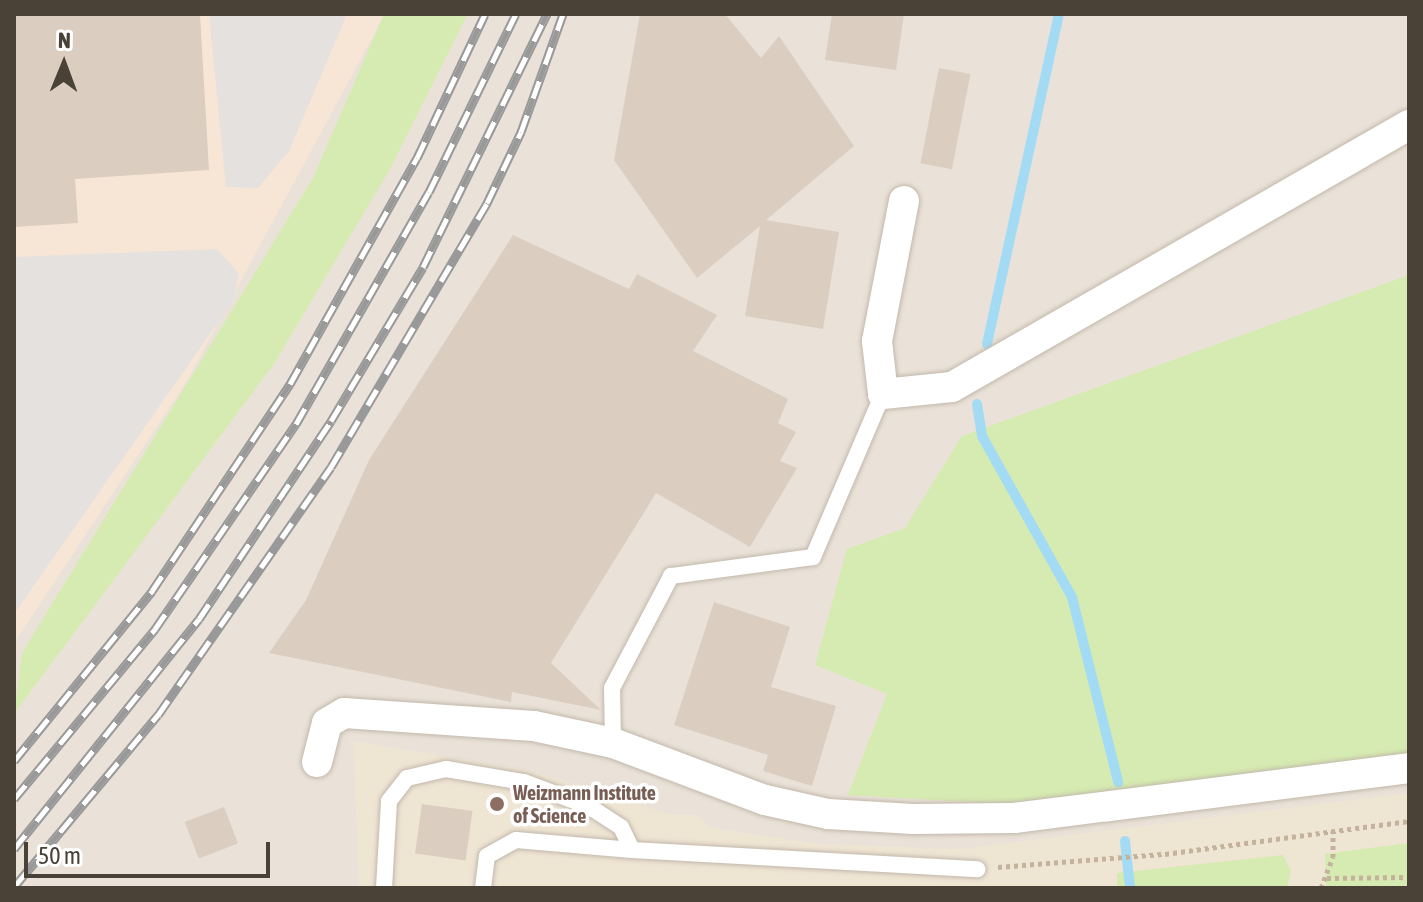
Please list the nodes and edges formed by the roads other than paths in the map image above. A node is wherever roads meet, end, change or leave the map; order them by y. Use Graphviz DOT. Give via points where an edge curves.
graph roads {
  1 [pos="1409,125"];
  2 [pos="904,201"];
  3 [pos="883,394"];
  4 [pos="613,743"];
  5 [pos="317,762"];
  6 [pos="1409,768"];
  7 [pos="632,850"];
  8 [pos="977,869"];
  9 [pos="384,888"];
  10 [pos="483,888"];
  1 -- 3 [label="street" via="952,387"];
  2 -- 3 [label="street" via="877,341"];
  3 -- 4 [label="lane" via="813,557 671,576 612,688"];
  4 -- 5 [label="street" via="534,726 344,713 327,723"];
  4 -- 6 [label="street" via="765,800 828,814 913,819 1014,818"];
  7 -- 8 [label="lane"];
  7 -- 9 [label="lane" via="621,827 536,787 484,773 421,772 397,786 389,801"];
  7 -- 10 [label="lane" via="516,840 487,856"];
}
